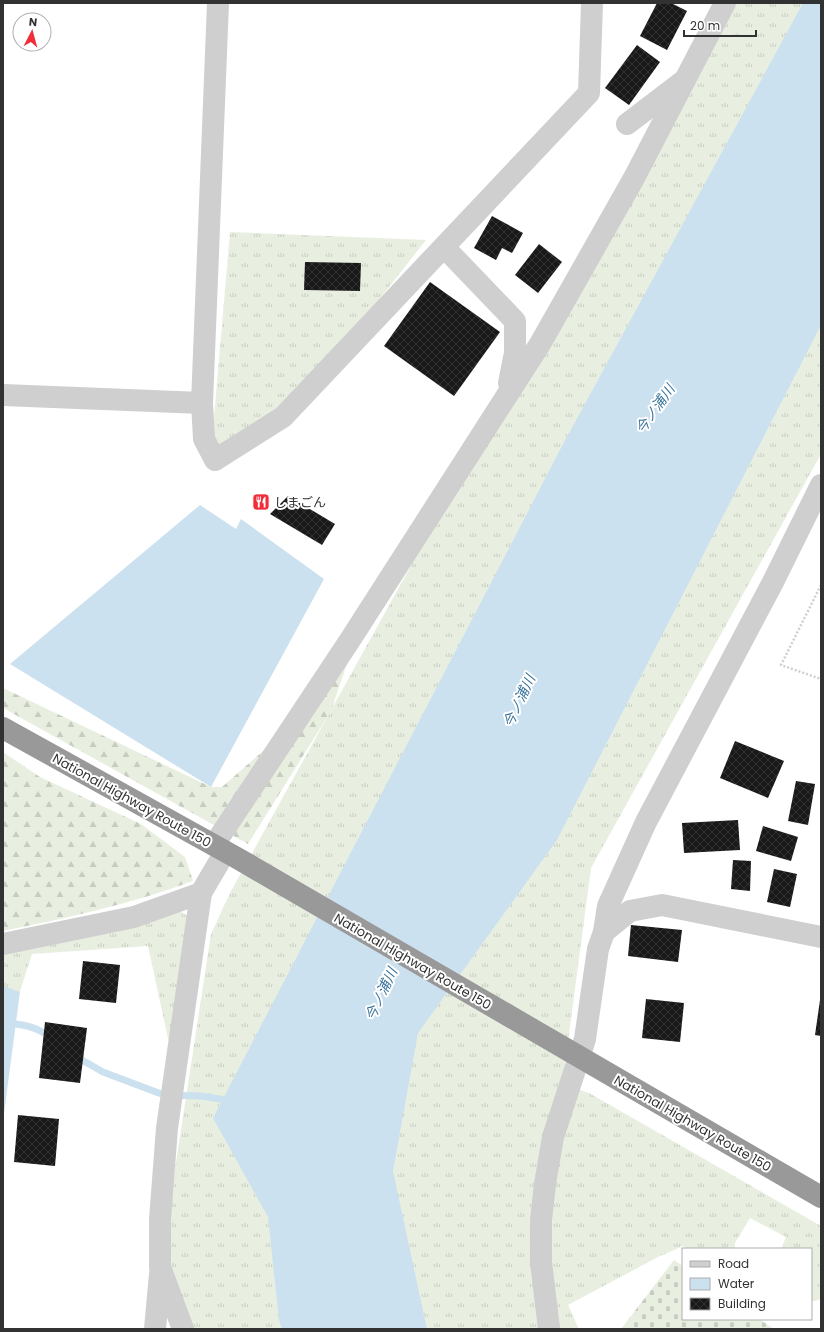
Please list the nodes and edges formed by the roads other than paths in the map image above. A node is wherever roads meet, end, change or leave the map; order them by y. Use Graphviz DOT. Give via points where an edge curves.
graph roads {
  1 [pos="218,3"];
  2 [pos="592,3"];
  3 [pos="725,3"];
  4 [pos="685,80"];
  5 [pos="627,124"];
  6 [pos="444,247"];
  7 [pos="3,395"];
  8 [pos="505,398"];
  9 [pos="202,403"];
  10 [pos="821,485"];
  11 [pos="3,728"];
  12 [pos="225,852"];
  13 [pos="201,893"];
  14 [pos="604,932"];
  15 [pos="821,937"];
  16 [pos="3,944"];
  17 [pos="578,1057"];
  18 [pos="821,1197"];
  19 [pos="160,1267"];
  20 [pos="155,1329"];
  21 [pos="183,1329"];
  22 [pos="550,1329"];
  1 -- 9 [label="street"];
  2 -- 6 [label="street" via="589,93"];
  3 -- 4 [label="street"];
  4 -- 5 [label="street"];
  4 -- 8 [label="street" via="634,178 552,323"];
  6 -- 8 [label="street" via="515,321 515,353"];
  6 -- 9 [label="street" via="283,417 215,460 204,439"];
  7 -- 9 [label="street"];
  8 -- 12 [label="street" via="350,640"];
  10 -- 14 [label="street" via="773,582 646,822 608,906"];
  11 -- 12 [label="highway, National Highway Route 150"];
  12 -- 13 [label="street"];
  12 -- 17 [label="highway, National Highway Route 150"];
  13 -- 16 [label="street" via="134,917"];
  13 -- 19 [label="street" via="167,1128 160,1219"];
  14 -- 15 [label="street" via="630,911 662,905"];
  14 -- 17 [label="street" via="598,949 585,1039"];
  17 -- 18 [label="highway, National Highway Route 150"];
  17 -- 22 [label="street" via="553,1136 541,1220 541,1262"];
  19 -- 20 [label="street"];
  19 -- 21 [label="street"];
}
